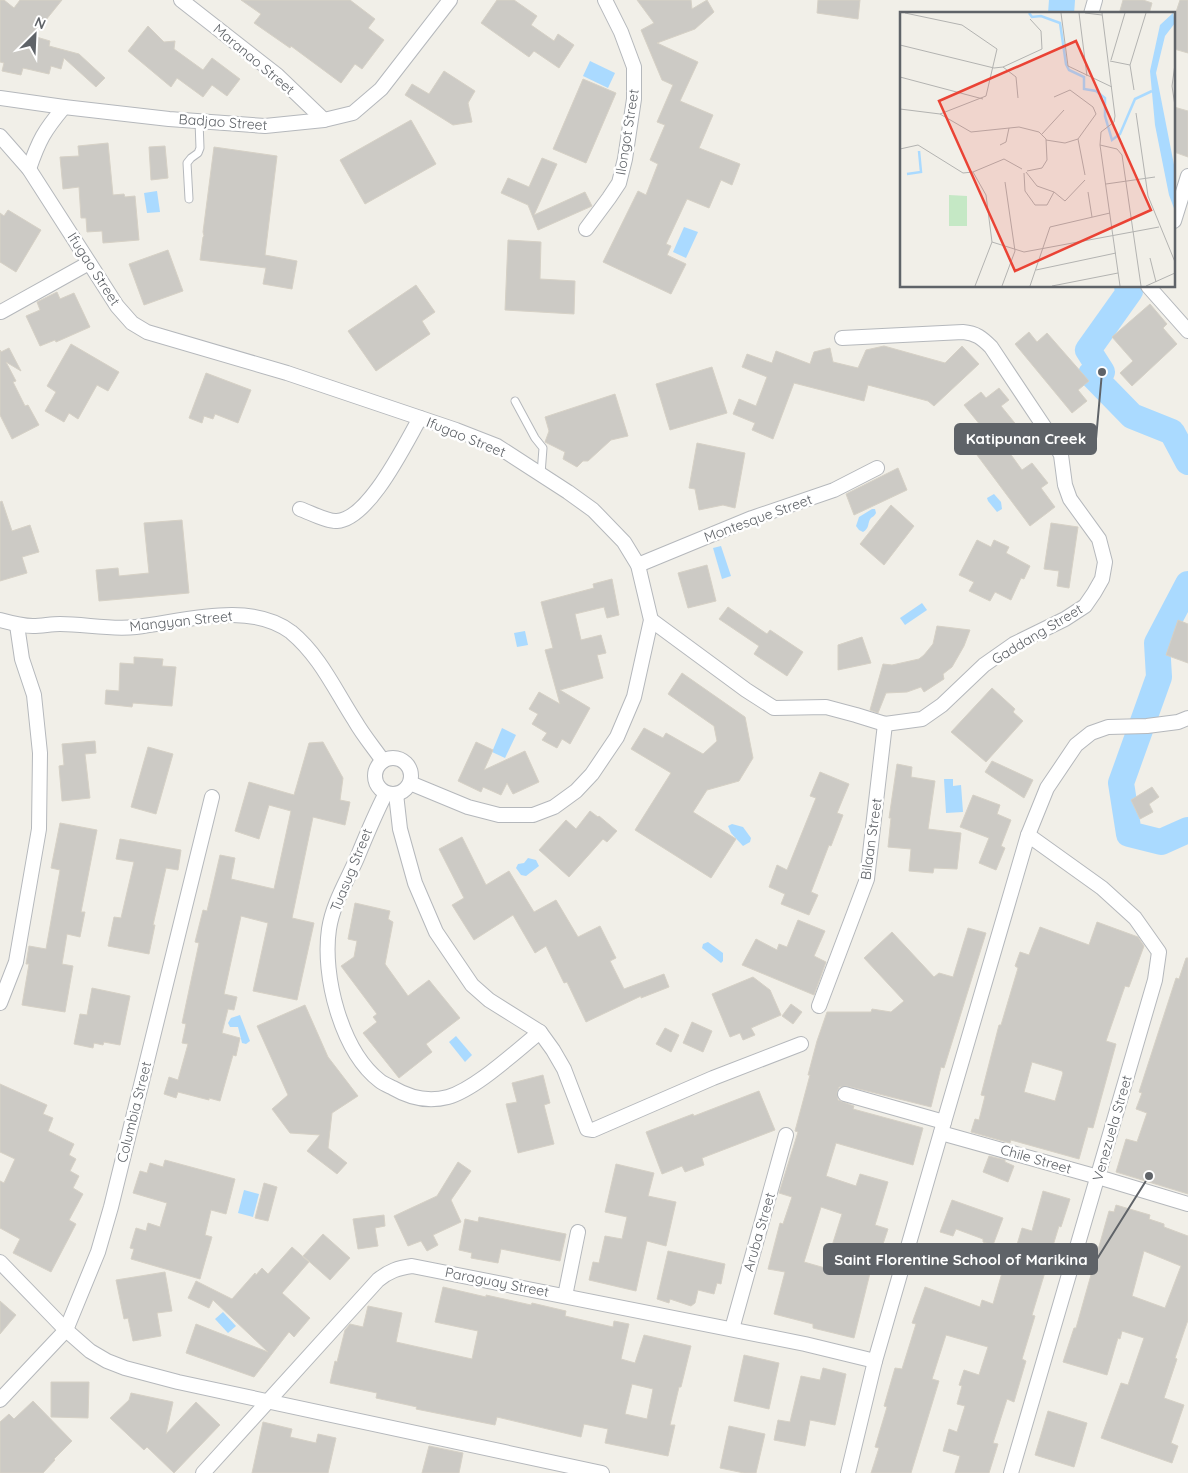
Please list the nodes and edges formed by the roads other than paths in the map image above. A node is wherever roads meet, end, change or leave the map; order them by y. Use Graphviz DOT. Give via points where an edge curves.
graph roads {
  1 [pos="181,0"];
  2 [pos="450,0"];
  3 [pos="605,0"];
  4 [pos="0,98"];
  5 [pos="64,108"];
  6 [pos="324,120"];
  7 [pos="199,121"];
  8 [pos="0,136"];
  9 [pos="29,169"];
  10 [pos="1188,176"];
  11 [pos="189,199"];
  12 [pos="1176,215"];
  13 [pos="586,229"];
  14 [pos="89,263"];
  15 [pos="1152,288"];
  16 [pos="1,312"];
  17 [pos="1188,331"];
  18 [pos="842,338"];
  19 [pos="515,401"];
  20 [pos="420,418"];
  21 [pos="877,468"];
  22 [pos="541,474"];
  23 [pos="300,509"];
  24 [pos="638,565"];
  25 [pos="0,620"];
  26 [pos="651,620"];
  27 [pos="17,625"];
  28 [pos="1188,718"];
  29 [pos="885,724"];
  30 [pos="383,761"];
  31 [pos="410,783"];
  32 [pos="391,793"];
  33 [pos="212,797"];
  34 [pos="1028,835"];
  35 [pos="0,1003"];
  36 [pos="819,1006"];
  37 [pos="540,1032"];
  38 [pos="801,1044"];
  39 [pos="845,1094"];
  40 [pos="943,1127"];
  41 [pos="786,1135"];
  42 [pos="1098,1176"];
  43 [pos="1188,1204"];
  44 [pos="578,1232"];
  45 [pos="0,1262"];
  46 [pos="565,1296"];
  47 [pos="732,1329"];
  48 [pos="66,1330"];
  49 [pos="875,1361"];
  50 [pos="0,1400"];
  51 [pos="269,1401"];
  52 [pos="203,1473"];
  53 [pos="602,1473"];
  54 [pos="848,1473"];
  55 [pos="1011,1473"];
  1 -- 6 [label="street, Maranao Street" via="277,76"];
  2 -- 6 [label="street, Badjao Street" via="381,89 353,113"];
  3 -- 13 [label="street, Ilongot Street" via="634,67 634,99 619,183"];
  4 -- 5 [label="street, Badjao Street"];
  5 -- 7 [label="street, Badjao Street"];
  5 -- 9 [label="street" via="46,128"];
  6 -- 7 [label="street, Badjao Street" via="265,126"];
  7 -- 11 [label="lane" via="200,148 187,163"];
  8 -- 9 [label="street, Ifugao Street"];
  9 -- 14 [label="street, Ifugao Street"];
  10 -- 12 [label="street"];
  14 -- 16 [label="street"];
  14 -- 20 [label="street, Ifugao Street" via="132,324 147,332 287,373"];
  15 -- 17 [label="street"];
  18 -- 29 [label="street, Gaddang Street" via="963,332 983,338 1053,440 1060,455 1070,499 1099,538 1105,562 1102,578 1085,606 1014,644 984,665 942,706 922,719"];
  19 -- 22 [label="lane" via="543,448"];
  20 -- 22 [label="street, Ifugao Street" via="497,446"];
  20 -- 23 [label="street" via="376,492 354,514 346,520 334,522"];
  21 -- 24 [label="street, Montesque Street" via="834,490 752,518"];
  22 -- 24 [label="street, Ifugao Street" via="593,510 624,542"];
  24 -- 26 [label="street, Ifugao Street"];
  25 -- 27 [label="street, Mangyan Street"];
  26 -- 29 [label="street, Gaddang Street" via="774,708 826,708"];
  26 -- 31 [label="street, Ifugao Street" via="634,697 617,737 592,774 554,807 533,815 498,815 468,807"];
  27 -- 30 [label="street, Mangyan Street" via="135,628 177,620 238,615 280,625 321,664 355,722"];
  27 -- 35 [label="street" via="22,659 34,695 40,753 39,829 16,962"];
  28 -- 34 [label="street" via="1146,726 1108,727 1091,733 1076,745 1047,788"];
  29 -- 36 [label="street, Bilaan Street" via="867,880"];
  30 -- 31 [label="street" via="394,758 404,762 410,772"];
  30 -- 32 [label="street" via="375,775 378,786"];
  31 -- 32 [label="street" via="402,792"];
  32 -- 37 [label="street" via="413,874 436,932 472,985 489,1000"];
  32 -- 37 [label="street, Tuasug Street" via="374,816 335,905 329,929 328,963 334,1001 344,1031 361,1062 380,1081 406,1095 428,1099 447,1097 467,1090"];
  33 -- 48 [label="street, Columbia Street" via="111,1207 98,1252"];
  34 -- 40 [label="street"];
  34 -- 42 [label="street, Venezuela Street" via="1102,888 1135,918 1159,952 1155,980"];
  37 -- 38 [label="street" via="564,1069 586,1128 593,1130"];
  39 -- 40 [label="street, Chile Street"];
  40 -- 42 [label="street, Chile Street"];
  40 -- 49 [label="street"];
  41 -- 47 [label="street, Aruba Street"];
  42 -- 43 [label="street, Chile Street"];
  42 -- 55 [label="street, Venezuela Street"];
  44 -- 46 [label="street"];
  45 -- 48 [label="street"];
  46 -- 47 [label="street, Paraguay Street"];
  46 -- 51 [label="street, Paraguay Street" via="412,1266 398,1268 378,1280"];
  47 -- 49 [label="street, Paraguay Street"];
  48 -- 50 [label="street, Columbia Street"];
  48 -- 51 [label="street" via="90,1351 125,1368"];
  49 -- 54 [label="street"];
  51 -- 52 [label="street, Paraguay Street"];
  51 -- 53 [label="street"];
}
